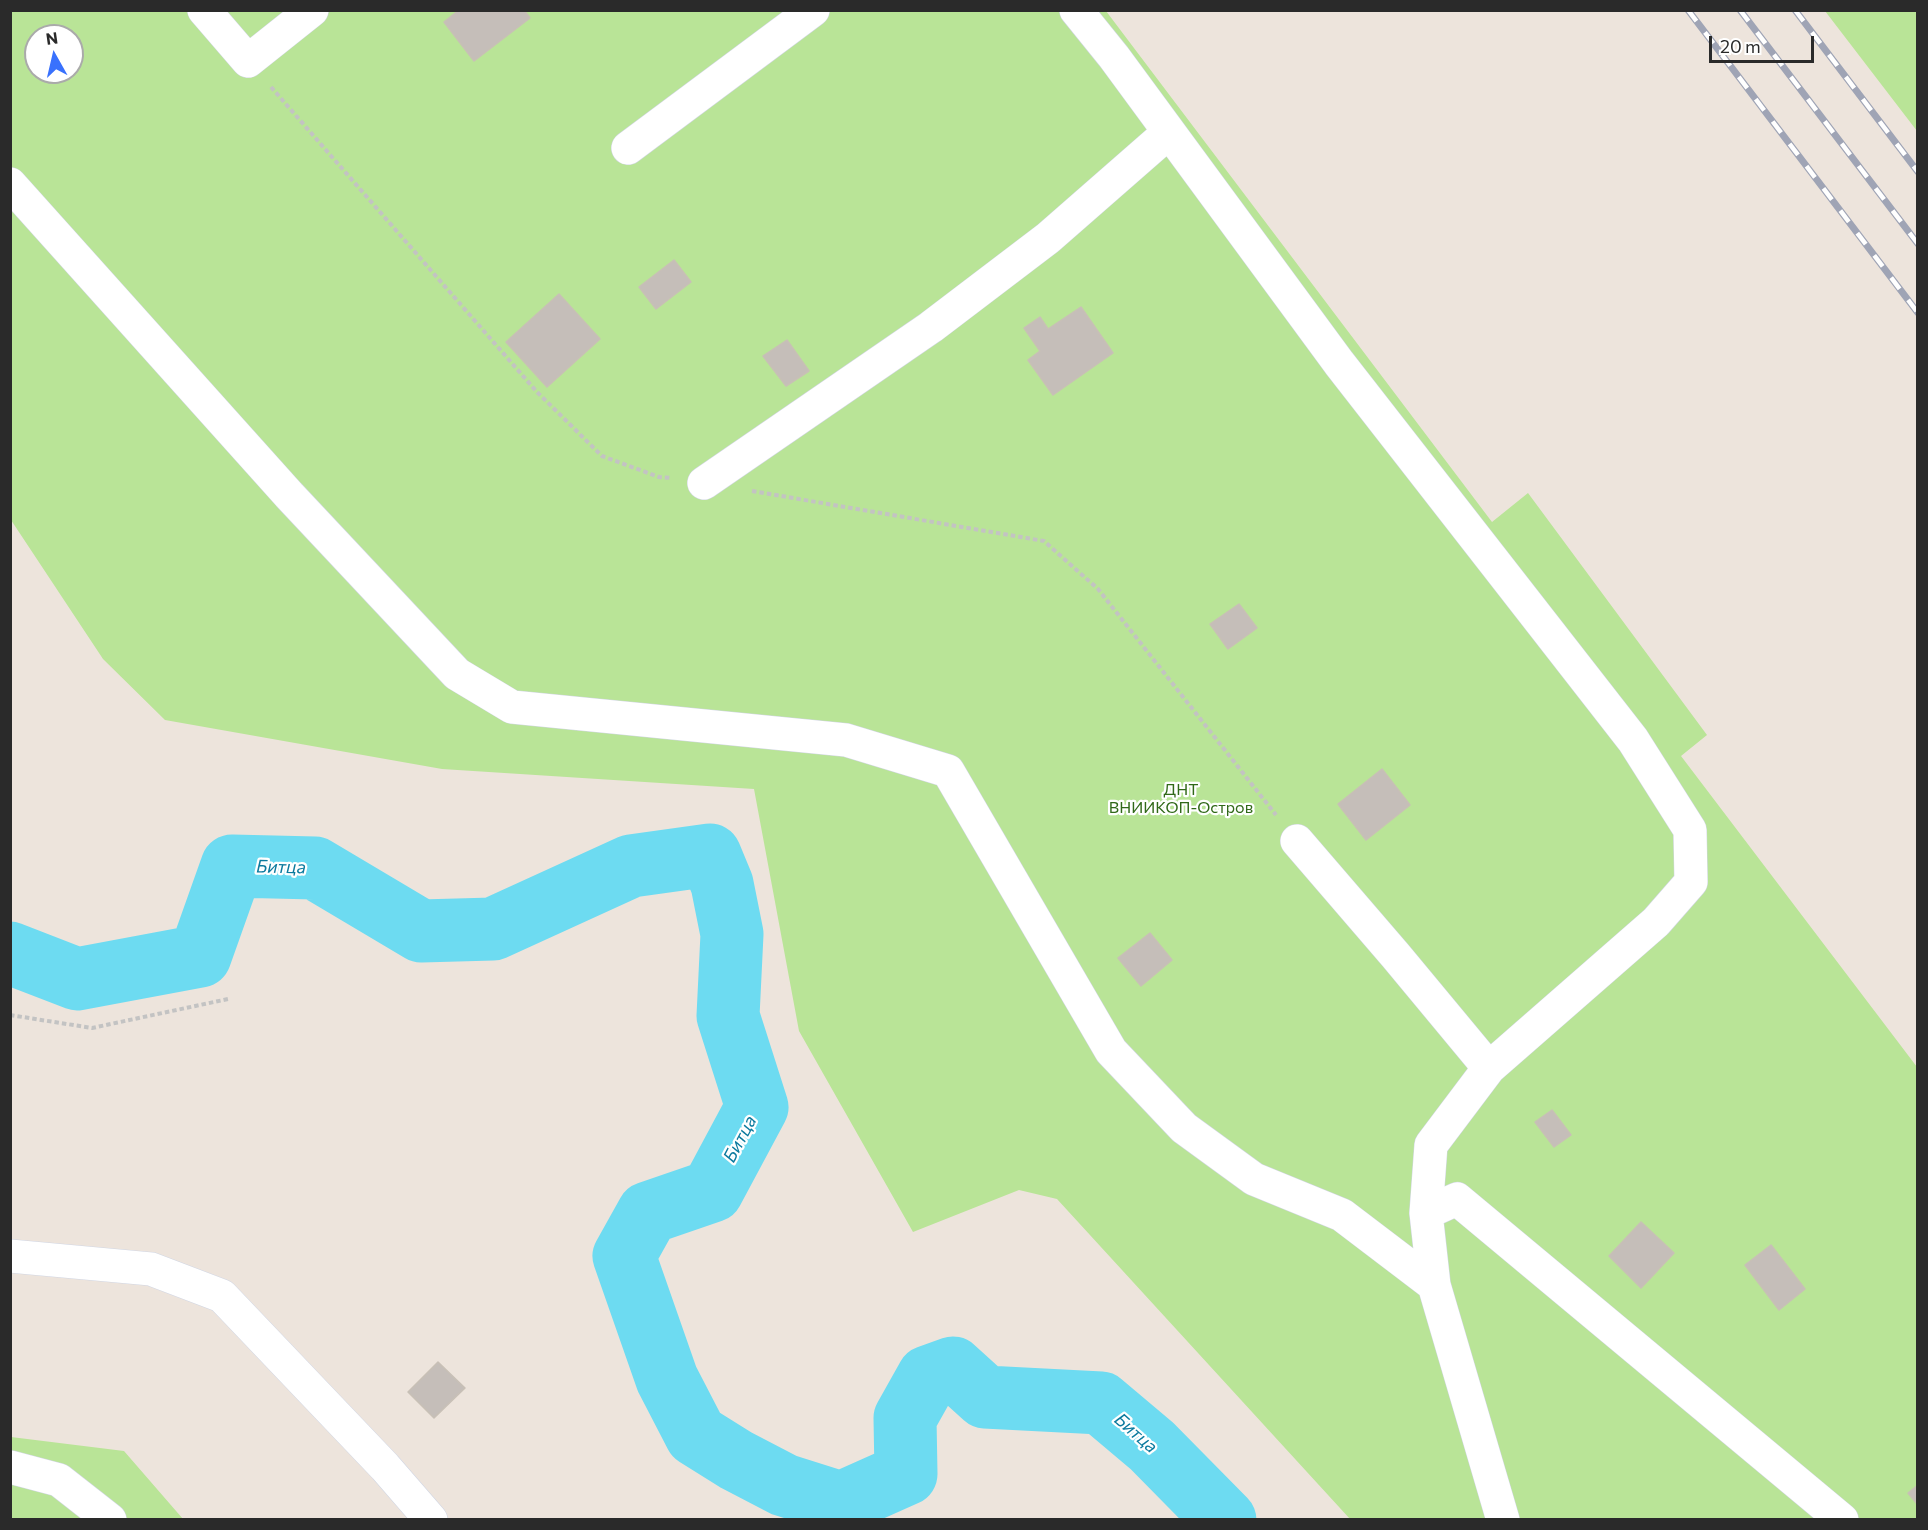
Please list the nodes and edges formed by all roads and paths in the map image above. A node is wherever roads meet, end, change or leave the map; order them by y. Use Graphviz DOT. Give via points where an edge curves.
graph roads {
  1 [pos="204,10"];
  2 [pos="312,10"];
  3 [pos="813,10"];
  4 [pos="1076,10"];
  5 [pos="1168,133"];
  6 [pos="628,148"];
  7 [pos="10,184"];
  8 [pos="704,483"];
  9 [pos="1297,841"];
  10 [pos="228,999"];
  11 [pos="10,1015"];
  12 [pos="1489,1068"];
  13 [pos="1426,1213"];
  14 [pos="10,1256"];
  15 [pos="1434,1285"];
  16 [pos="10,1467"];
  17 [pos="110,1520"];
  18 [pos="430,1520"];
  19 [pos="1503,1520"];
  20 [pos="1842,1520"];
  1 -- 2 [label="lane" via="248,61"];
  3 -- 6 [label="lane"];
  4 -- 5 [label="lane"];
  5 -- 8 [label="lane" via="1048,238 931,327"];
  5 -- 12 [label="lane" via="1339,363 1633,740 1690,830 1690,882 1656,922"];
  7 -- 15 [label="lane" via="289,495 457,674 512,707 846,740 948,771 1111,1052 1184,1128 1254,1179 1342,1215"];
  9 -- 12 [label="lane"];
  10 -- 11 [label="path" via="92,1028"];
  12 -- 13 [label="lane" via="1431,1145"];
  13 -- 15 [label="lane"];
  13 -- 20 [label="lane" via="1457,1199"];
  14 -- 18 [label="lane" via="151,1269 222,1296 385,1467"];
  15 -- 19 [label="lane"];
  16 -- 17 [label="lane" via="59,1480"];
}
